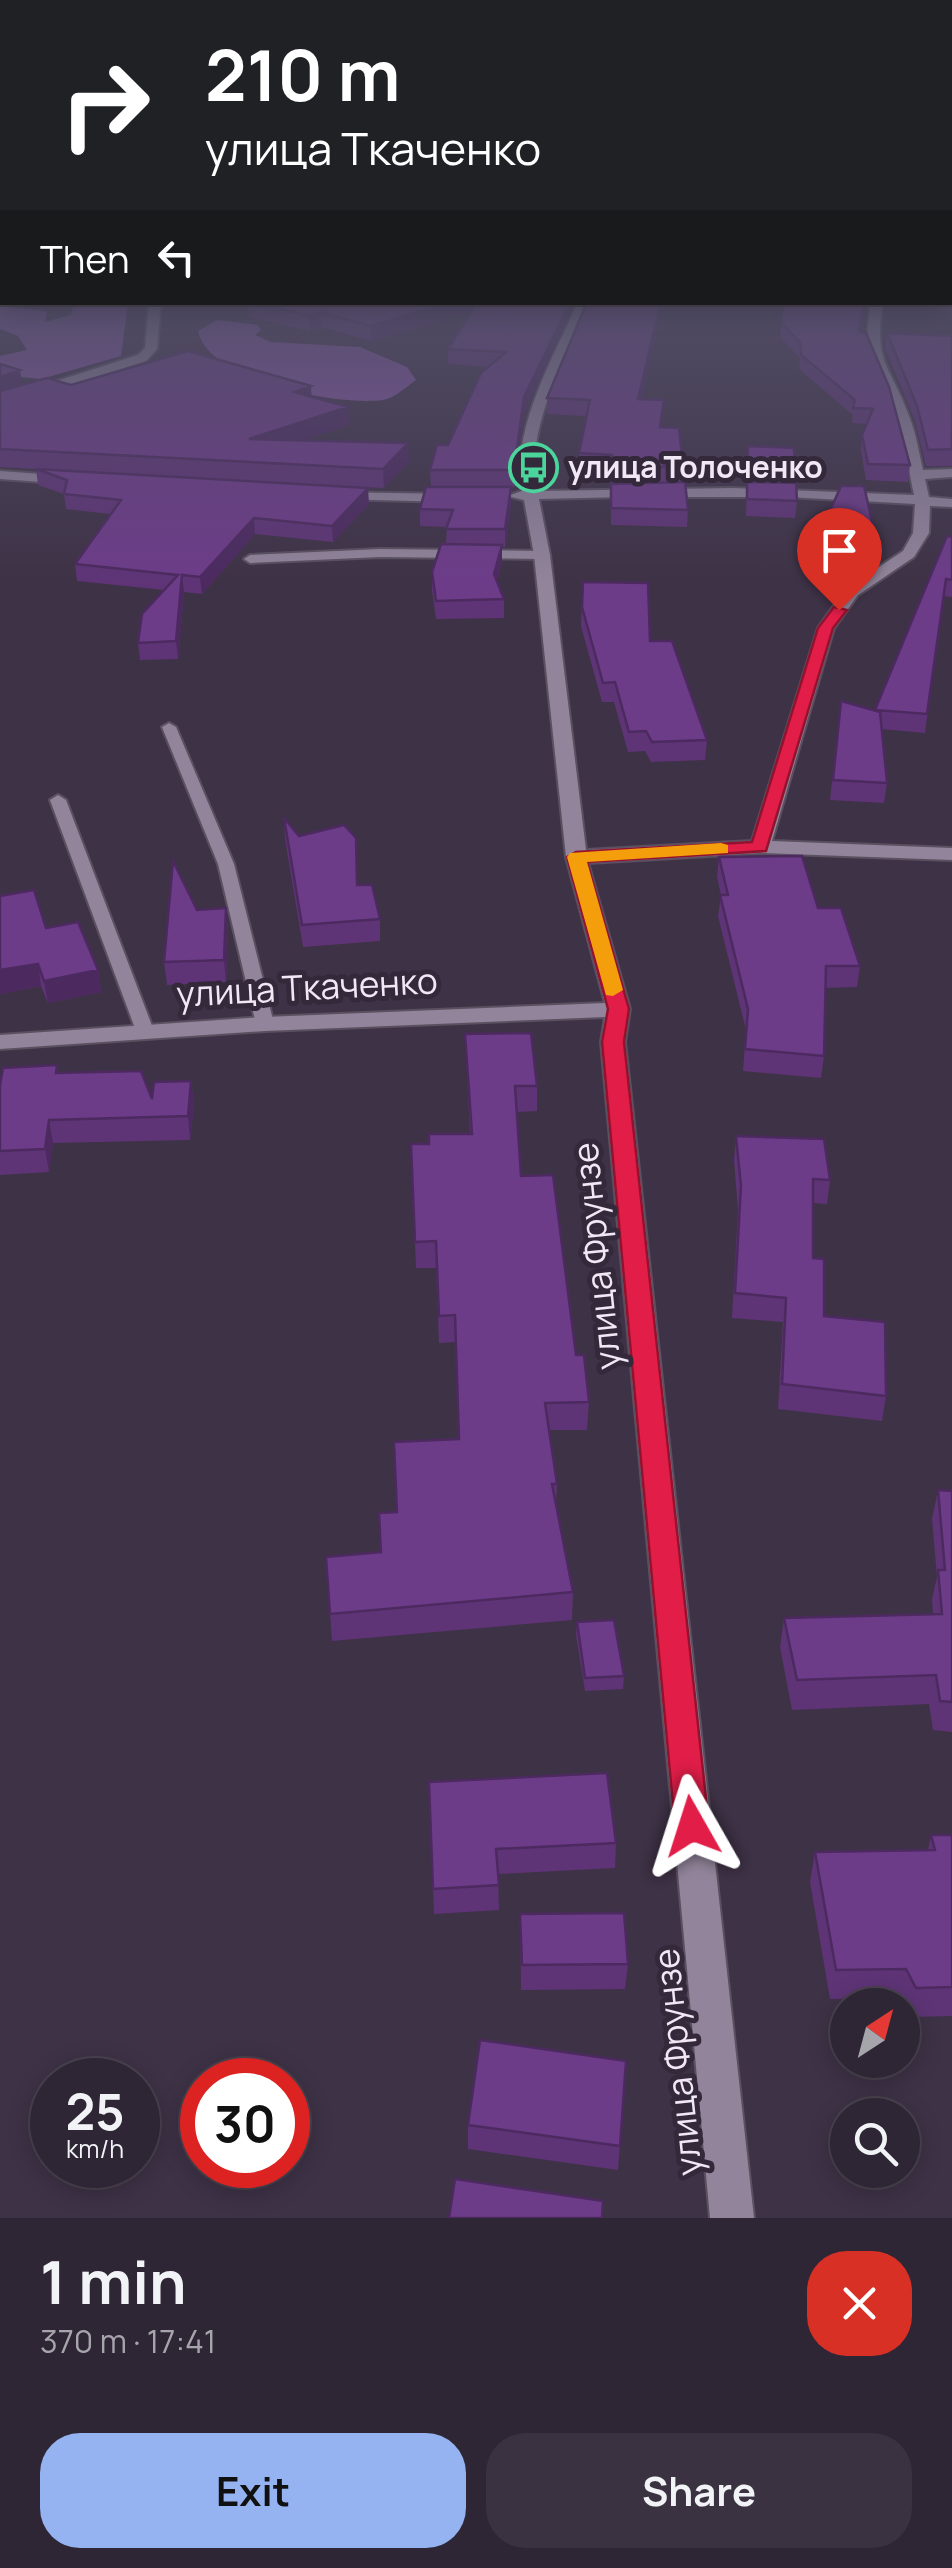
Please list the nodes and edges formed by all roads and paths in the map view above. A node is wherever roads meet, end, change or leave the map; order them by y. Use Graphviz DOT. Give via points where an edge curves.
graph roads {
  1 [pos="84,377"];
  2 [pos="551,377"];
  3 [pos="883,377"];
  4 [pos="0,403"];
  5 [pos="0,474"];
  6 [pos="916,474"];
  7 [pos="952,474"];
  8 [pos="95,482"];
  9 [pos="309,494"];
  10 [pos="530,495"];
  11 [pos="492,496"];
  12 [pos="472,497"];
  13 [pos="923,500"];
  14 [pos="952,503"];
  15 [pos="542,555"];
  16 [pos="250,559"];
  17 [pos="169,727"];
  18 [pos="58,800"];
  19 [pos="760,847"];
  20 [pos="952,854"];
  21 [pos="576,857"];
  22 [pos="618,1009"];
  23 [pos="265,1024"];
  24 [pos="146,1031"];
  25 [pos="0,1042"];
  26 [pos="732,2218"];
  1 -- 4 [label="street"];
  2 -- 10 [label="street, улица Фрунзе" via="538,406 526,472"];
  3 -- 6 [label="street" via="903,416"];
  5 -- 8 [label="street"];
  6 -- 7 [label="street"];
  6 -- 13 [label="street"];
  9 -- 12 [label="street"];
  10 -- 11 [label="street"];
  10 -- 13 [label="street" via="727,490"];
  10 -- 15 [label="street, улица Фрунзе"];
  13 -- 14 [label="street"];
  13 -- 19 [label="street" via="921,533 909,554 852,592 826,628"];
  15 -- 16 [label="lane"];
  15 -- 21 [label="street, улица Фрунзе"];
  17 -- 23 [label="lane" via="226,864"];
  18 -- 24 [label="lane"];
  19 -- 20 [label="street"];
  19 -- 21 [label="street"];
  21 -- 22 [label="street, улица Фрунзе"];
  22 -- 23 [label="street, улица Ткаченко"];
  22 -- 26 [label="street, улица Фрунзе" via="613,1042"];
  23 -- 24 [label="street, улица Ткаченко"];
  24 -- 25 [label="street, улица Ткаченко"];
}
